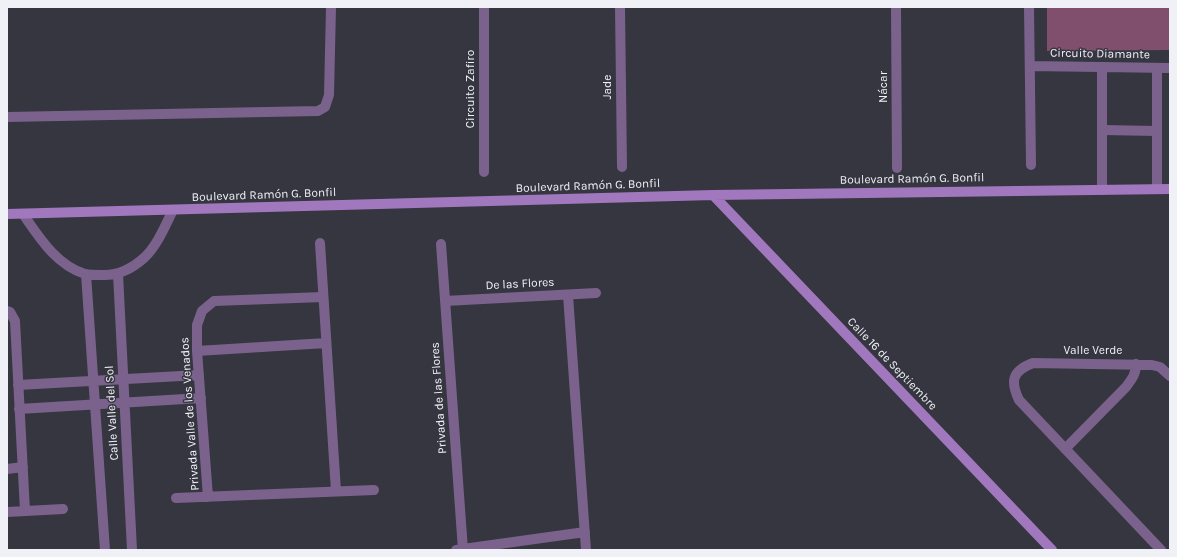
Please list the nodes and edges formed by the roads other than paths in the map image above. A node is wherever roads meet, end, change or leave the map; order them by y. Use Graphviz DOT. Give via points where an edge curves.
graph roads {
  1 [pos="331,7"];
  2 [pos="484,7"];
  3 [pos="620,7"];
  4 [pos="896,7"];
  5 [pos="1030,7"];
  6 [pos="1030,66"];
  7 [pos="1102,67"];
  8 [pos="1157,68"];
  9 [pos="1170,68"];
  10 [pos="7,117"];
  11 [pos="1102,130"];
  12 [pos="1157,131"];
  13 [pos="1031,165"];
  14 [pos="622,167"];
  15 [pos="897,168"];
  16 [pos="484,172"];
  17 [pos="1157,189"];
  18 [pos="1170,189"];
  19 [pos="1102,190"];
  20 [pos="713,195"];
  21 [pos="173,210"];
  22 [pos="7,214"];
  23 [pos="23,214"];
  24 [pos="320,243"];
  25 [pos="441,244"];
  26 [pos="86,274"];
  27 [pos="118,274"];
  28 [pos="596,293"];
  29 [pos="568,295"];
  30 [pos="323,297"];
  31 [pos="445,301"];
  32 [pos="7,311"];
  33 [pos="326,343"];
  34 [pos="11,346"];
  35 [pos="197,351"];
  36 [pos="1136,364"];
  37 [pos="199,375"];
  38 [pos="1170,376"];
  39 [pos="124,380"];
  40 [pos="93,381"];
  41 [pos="18,385"];
  42 [pos="201,398"];
  43 [pos="125,402"];
  44 [pos="95,404"];
  45 [pos="19,409"];
  46 [pos="1065,449"];
  47 [pos="23,467"];
  48 [pos="7,469"];
  49 [pos="374,490"];
  50 [pos="336,491"];
  51 [pos="208,497"];
  52 [pos="176,498"];
  53 [pos="63,509"];
  54 [pos="25,511"];
  55 [pos="7,512"];
  56 [pos="584,532"];
  57 [pos="460,549"];
  58 [pos="105,550"];
  59 [pos="132,550"];
  60 [pos="586,550"];
  61 [pos="1052,550"];
  62 [pos="1161,550"];
  1 -- 10 [label="street" via="329,95 325,106 318,111"];
  2 -- 16 [label="street, Circuito Zafiro"];
  3 -- 14 [label="street, Jade"];
  4 -- 15 [label="street, Nácar"];
  5 -- 6 [label="street"];
  6 -- 7 [label="street, Circuito Diamante"];
  6 -- 13 [label="street"];
  7 -- 8 [label="street, Circuito Diamante"];
  7 -- 11 [label="street"];
  8 -- 9 [label="street, Circuito Diamante"];
  8 -- 12 [label="street"];
  11 -- 12 [label="street"];
  11 -- 19 [label="street"];
  12 -- 17 [label="street"];
  17 -- 18 [label="street, Boulevard Ramón G. Bonfil"];
  17 -- 19 [label="street, Boulevard Ramón G. Bonfil"];
  19 -- 20 [label="street, Boulevard Ramón G. Bonfil"];
  20 -- 21 [label="street, Boulevard Ramón G. Bonfil"];
  20 -- 61 [label="street, Calle 16 de Septiembre"];
  21 -- 23 [label="street, Boulevard Ramón G. Bonfil"];
  21 -- 27 [label="street" via="157,242 145,257"];
  22 -- 23 [label="street, Boulevard Ramón G. Bonfil"];
  23 -- 26 [label="street" via="38,237 52,252 68,266"];
  24 -- 30 [label="street"];
  25 -- 31 [label="street, Privada de las Flores"];
  26 -- 27 [label="street"];
  26 -- 40 [label="street, Calle Valle del Sol"];
  27 -- 39 [label="street, Calle Valle del Sol"];
  28 -- 29 [label="street, De las Flores"];
  29 -- 31 [label="street, De las Flores"];
  29 -- 56 [label="street"];
  30 -- 33 [label="street"];
  30 -- 35 [label="street, Privada Valle de los Venados" via="214,301 202,311 197,325"];
  31 -- 57 [label="street, Privada de las Flores"];
  32 -- 34 [label="street" via="15,321"];
  33 -- 35 [label="street"];
  33 -- 50 [label="street"];
  34 -- 41 [label="street"];
  35 -- 37 [label="street, Privada Valle de los Venados"];
  36 -- 38 [label="street, Valle Verde" via="1160,367"];
  36 -- 46 [label="street" via="1133,379"];
  36 -- 46 [label="street, Valle Verde" via="1033,363 1019,371 1014,382 1019,400"];
  37 -- 39 [label="street"];
  37 -- 42 [label="street, Privada Valle de los Venados"];
  39 -- 40 [label="street"];
  39 -- 43 [label="street, Calle Valle del Sol"];
  40 -- 41 [label="street"];
  40 -- 44 [label="street, Calle Valle del Sol"];
  41 -- 45 [label="street"];
  42 -- 43 [label="street"];
  42 -- 51 [label="street, Privada Valle de los Venados"];
  43 -- 44 [label="street"];
  43 -- 59 [label="street, Calle Valle del Sol"];
  44 -- 45 [label="street"];
  44 -- 58 [label="street, Calle Valle del Sol"];
  45 -- 47 [label="street"];
  46 -- 62 [label="street"];
  47 -- 48 [label="street"];
  47 -- 54 [label="street"];
  49 -- 50 [label="street, Privada Valle de los Venados"];
  50 -- 51 [label="street, Privada Valle de los Venados"];
  51 -- 52 [label="street, Privada Valle de los Venados"];
  53 -- 54 [label="street"];
  54 -- 55 [label="street"];
  56 -- 57 [label="street"];
  56 -- 60 [label="street"];
}
